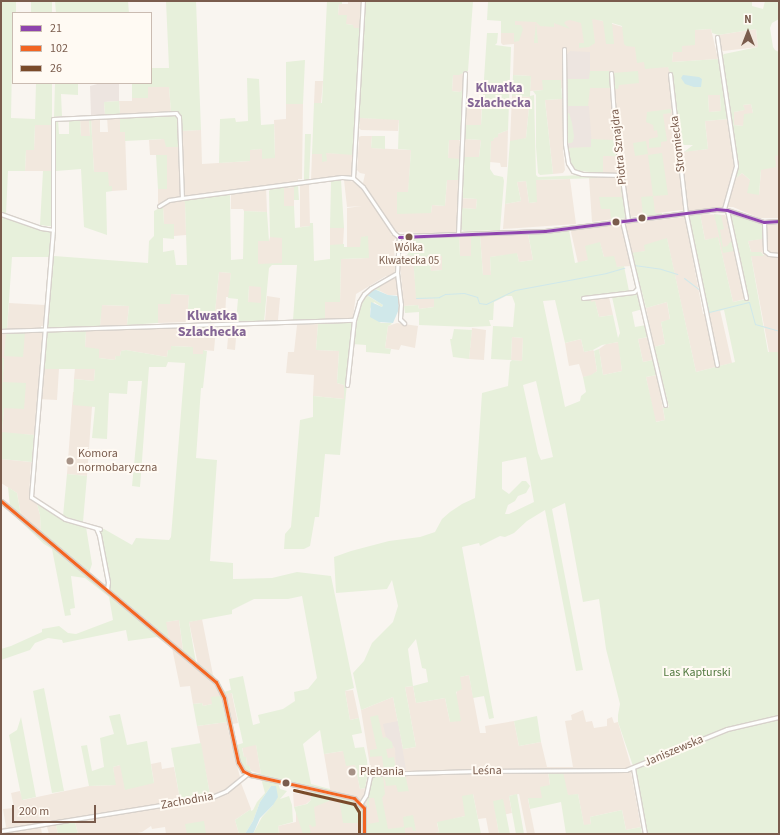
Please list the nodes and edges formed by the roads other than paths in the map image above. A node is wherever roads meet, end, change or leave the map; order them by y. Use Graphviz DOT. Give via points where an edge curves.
graph roads {
  1 [pos="364,1"];
  2 [pos="717,38"];
  3 [pos="564,49"];
  4 [pos="465,73"];
  5 [pos="611,73"];
  6 [pos="670,74"];
  7 [pos="622,175"];
  8 [pos="353,178"];
  9 [pos="182,198"];
  10 [pos="160,206"];
  11 [pos="725,209"];
  12 [pos="1,214"];
  13 [pos="686,214"];
  14 [pos="628,220"];
  15 [pos="622,221"];
  16 [pos="779,221"];
  17 [pos="764,222"];
  18 [pos="53,230"];
  19 [pos="458,234"];
  20 [pos="399,237"];
  21 [pos="779,255"];
  22 [pos="397,273"];
  23 [pos="637,289"];
  24 [pos="582,298"];
  25 [pos="746,298"];
  26 [pos="354,320"];
  27 [pos="404,323"];
  28 [pos="45,330"];
  29 [pos="1,331"];
  30 [pos="717,365"];
  31 [pos="347,385"];
  32 [pos="665,405"];
  33 [pos="1,501"];
  34 [pos="95,528"];
  35 [pos="100,529"];
  36 [pos="107,590"];
  37 [pos="779,717"];
  38 [pos="633,768"];
  39 [pos="247,774"];
  40 [pos="361,803"];
  41 [pos="1,832"];
  42 [pos="364,834"];
  43 [pos="645,834"];
  1 -- 8 [label="street"];
  2 -- 11 [label="street" via="736,166"];
  3 -- 7 [label="street" via="565,144 568,163 573,171 582,174"];
  4 -- 19 [label="street"];
  5 -- 7 [label="street, Piotra Sznajdra" via="615,130"];
  6 -- 13 [label="street, Stromiecka"];
  7 -- 14 [label="street, Piotra Sznajdra"];
  8 -- 9 [label="street" via="342,177"];
  8 -- 20 [label="street" via="363,187"];
  9 -- 10 [label="street" via="169,200"];
  9 -- 18 [label="street" via="179,117 176,113 54,119"];
  11 -- 13 [label="street"];
  11 -- 17 [label="street"];
  11 -- 25 [label="street"];
  12 -- 18 [label="street"];
  13 -- 14 [label="street"];
  13 -- 30 [label="street, Stromiecka"];
  14 -- 15 [label="street"];
  15 -- 19 [label="street" via="545,231"];
  15 -- 23 [label="street"];
  16 -- 17 [label="street"];
  17 -- 21 [label="street" via="765,251"];
  18 -- 28 [label="street"];
  19 -- 20 [label="street"];
  20 -- 22 [label="street"];
  22 -- 26 [label="street" via="364,294"];
  22 -- 27 [label="street" via="402,304 400,319"];
  23 -- 24 [label="street" via="634,292"];
  23 -- 32 [label="street"];
  26 -- 28 [label="street"];
  26 -- 31 [label="street"];
  28 -- 29 [label="street"];
  28 -- 34 [label="street" via="31,497 60,517"];
  33 -- 36 [label="street"];
  34 -- 35 [label="street"];
  34 -- 36 [label="street" via="99,535 108,582"];
  36 -- 39 [label="street" via="216,682 224,698 238,762"];
  37 -- 38 [label="street, Janiszewska" via="727,729"];
  38 -- 40 [label="street, Leśna" via="376,773 370,776 366,795"];
  38 -- 43 [label="street, Janiszewska"];
  39 -- 40 [label="street" via="349,797"];
  39 -- 41 [label="street, Zachodnia" via="215,796"];
  40 -- 42 [label="street" via="365,813"];
}
